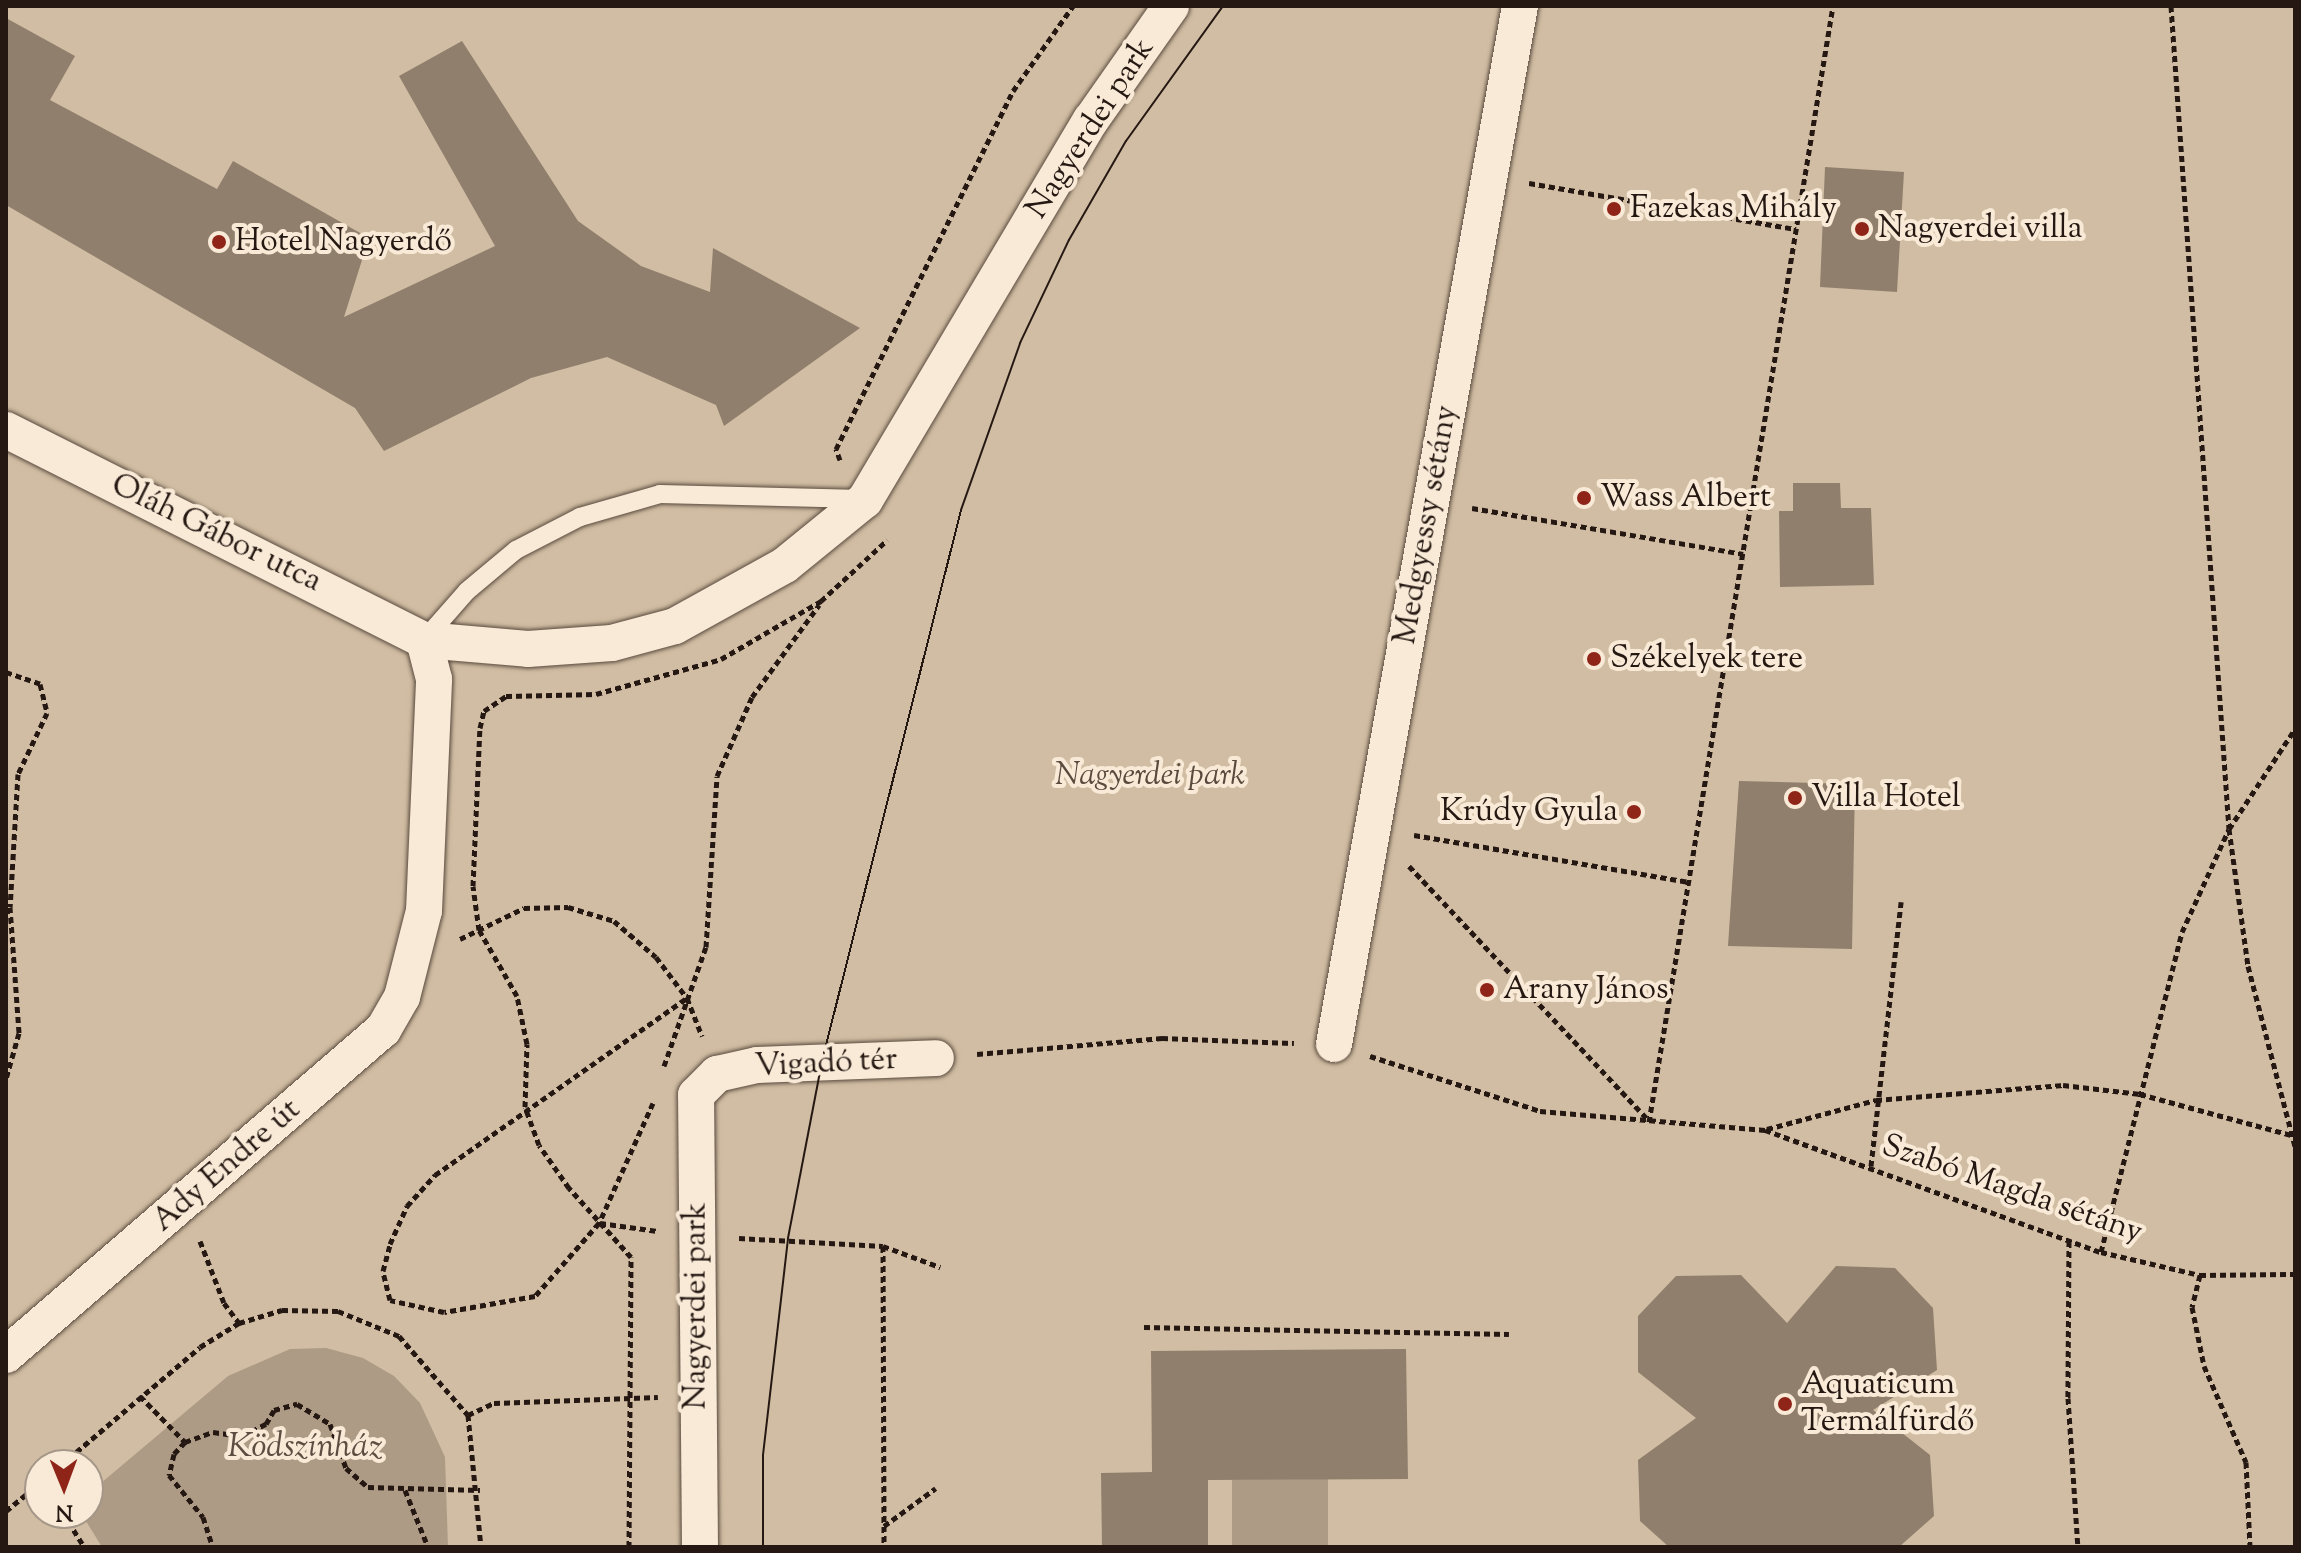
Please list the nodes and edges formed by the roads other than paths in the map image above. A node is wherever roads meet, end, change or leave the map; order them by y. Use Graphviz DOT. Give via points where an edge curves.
graph roads {
  1 [pos="1171,6"];
  2 [pos="1520,6"];
  3 [pos="6,430"];
  4 [pos="865,500"];
  5 [pos="424,640"];
  6 [pos="1334,1044"];
  7 [pos="936,1058"];
  8 [pos="717,1074"];
  9 [pos="6,1355"];
  10 [pos="700,1547"];
  1 -- 4 [label="street, Nagyerdei park" via="1091,120"];
  2 -- 6 [label="street, Medgyessy sétány"];
  3 -- 5 [label="street, Oláh Gábor utca"];
  4 -- 5 [label="street" via="760,581 675,626 612,643 528,649"];
  4 -- 5 [label="lane" via="660,494 580,517 516,550 467,591"];
  5 -- 9 [label="street, Ady Endre út" via="434,679 417,953 383,1030"];
  7 -- 8 [label="street, Vigadó tér" via="757,1065"];
  8 -- 10 [label="street, Nagyerdei park" via="696,1095"];
}
